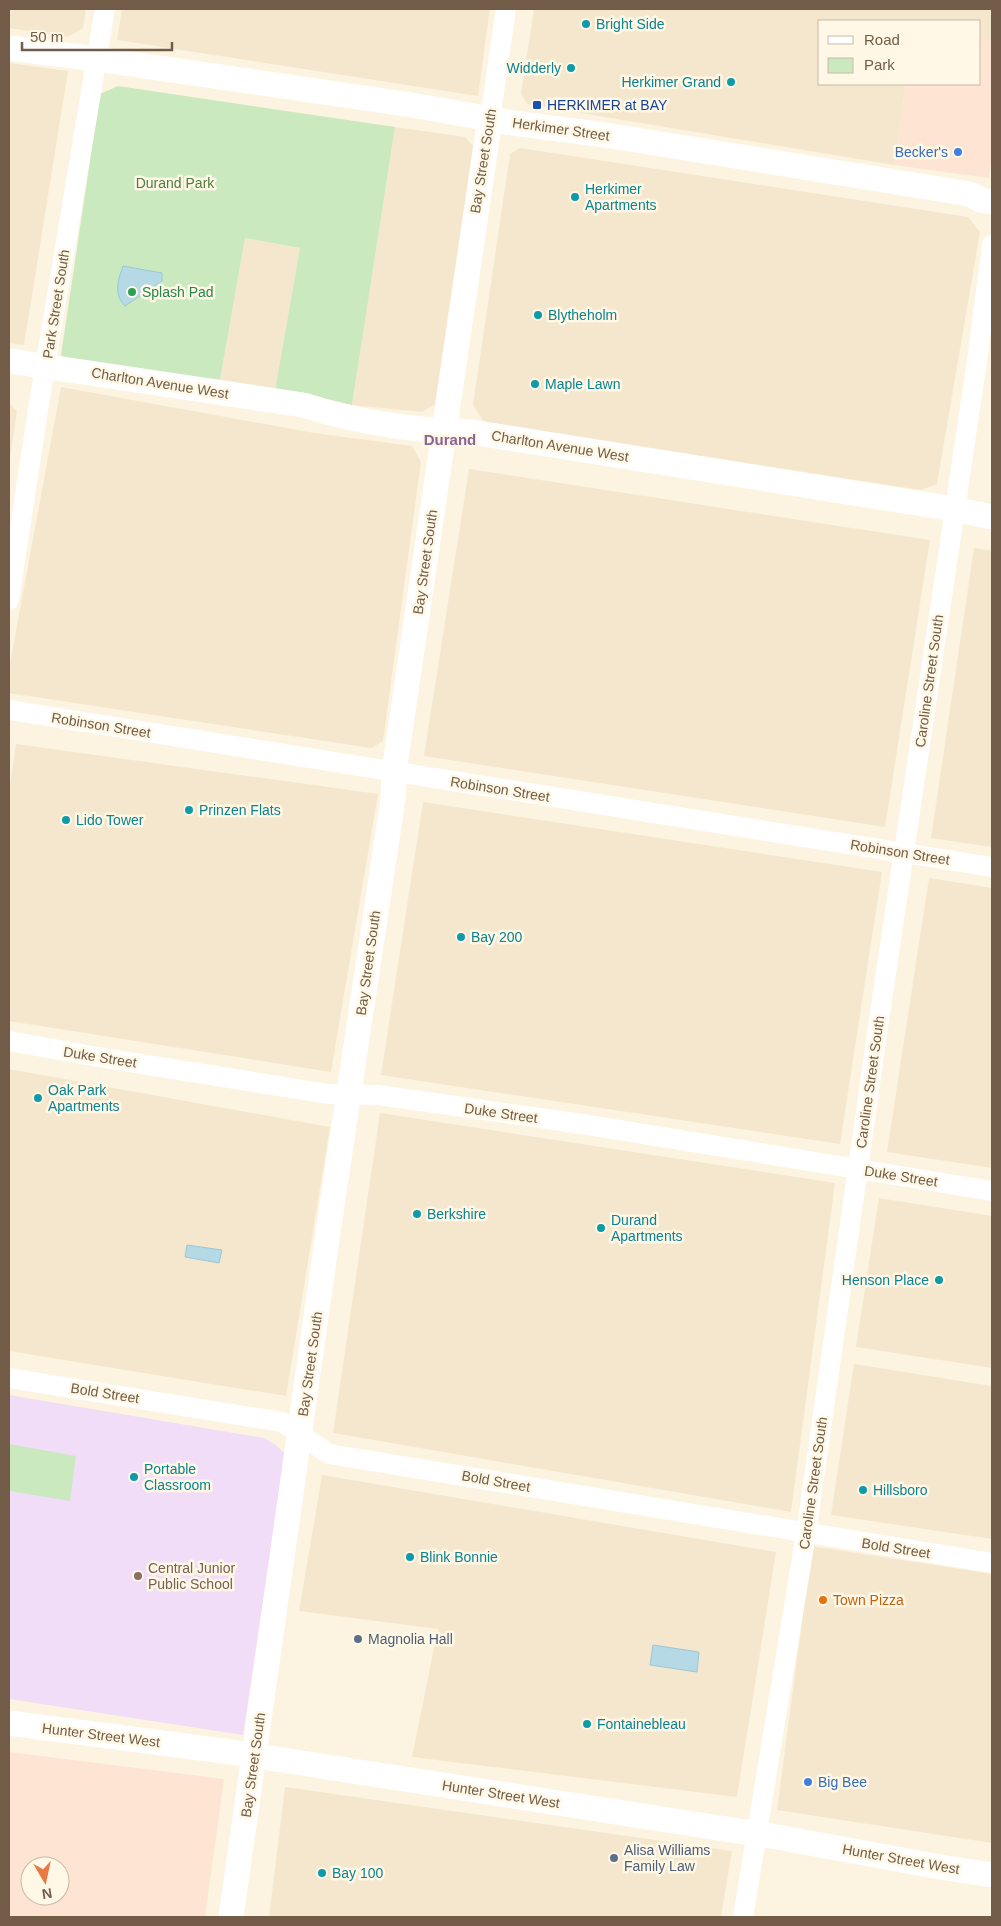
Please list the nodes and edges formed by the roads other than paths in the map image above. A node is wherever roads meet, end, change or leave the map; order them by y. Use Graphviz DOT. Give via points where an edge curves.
graph roads {
  1 [pos="105,9"];
  2 [pos="506,9"];
  3 [pos="9,48"];
  4 [pos="97,59"];
  5 [pos="490,119"];
  6 [pos="992,202"];
  7 [pos="992,246"];
  8 [pos="9,361"];
  9 [pos="45,366"];
  10 [pos="445,432"];
  11 [pos="954,509"];
  12 [pos="992,517"];
  13 [pos="9,600"];
  14 [pos="9,710"];
  15 [pos="394,772"];
  16 [pos="904,853"];
  17 [pos="992,867"];
  18 [pos="9,1041"];
  19 [pos="350,1094"];
  20 [pos="858,1169"];
  21 [pos="992,1190"];
  22 [pos="9,1378"];
  23 [pos="300,1434"];
  24 [pos="806,1534"];
  25 [pos="992,1563"];
  26 [pos="9,1723"];
  27 [pos="254,1756"];
  28 [pos="758,1834"];
  29 [pos="992,1875"];
  30 [pos="231,1917"];
  31 [pos="743,1917"];
  1 -- 4 [label="street, Park Street South"];
  2 -- 5 [label="street, Bay Street South"];
  3 -- 4 [label="street, Herkimer Street"];
  4 -- 5 [label="street, Herkimer Street"];
  4 -- 9 [label="street, Park Street South"];
  5 -- 6 [label="street, Herkimer Street" via="970,194"];
  5 -- 10 [label="street, Bay Street South"];
  7 -- 11 [label="street, Caroline Street South"];
  8 -- 9 [label="street, Charlton Avenue West"];
  9 -- 10 [label="street, Charlton Avenue West" via="303,405 335,415"];
  9 -- 13 [label="street, Park Street South"];
  10 -- 11 [label="street, Charlton Avenue West" via="471,432"];
  10 -- 15 [label="street, Bay Street South"];
  11 -- 12 [label="street, Charlton Avenue West"];
  11 -- 16 [label="street, Caroline Street South"];
  14 -- 15 [label="street, Robinson Street"];
  15 -- 16 [label="street, Robinson Street"];
  15 -- 19 [label="street, Bay Street South" via="393,799"];
  16 -- 17 [label="street, Robinson Street"];
  16 -- 20 [label="street, Caroline Street South"];
  18 -- 19 [label="street, Duke Street" via="328,1094"];
  19 -- 20 [label="street, Duke Street" via="378,1095 582,1124"];
  19 -- 23 [label="street, Bay Street South"];
  20 -- 21 [label="street, Duke Street"];
  20 -- 24 [label="street, Caroline Street South"];
  22 -- 23 [label="street, Bold Street" via="282,1422"];
  23 -- 24 [label="street, Bold Street" via="329,1454"];
  23 -- 27 [label="street, Bay Street South"];
  24 -- 25 [label="street, Bold Street"];
  24 -- 28 [label="street, Caroline Street South"];
  26 -- 27 [label="street, Hunter Street West"];
  27 -- 28 [label="street, Hunter Street West"];
  27 -- 30 [label="street, Bay Street South"];
  28 -- 29 [label="street, Hunter Street West"];
  28 -- 31 [label="street, Caroline Street South"];
}
